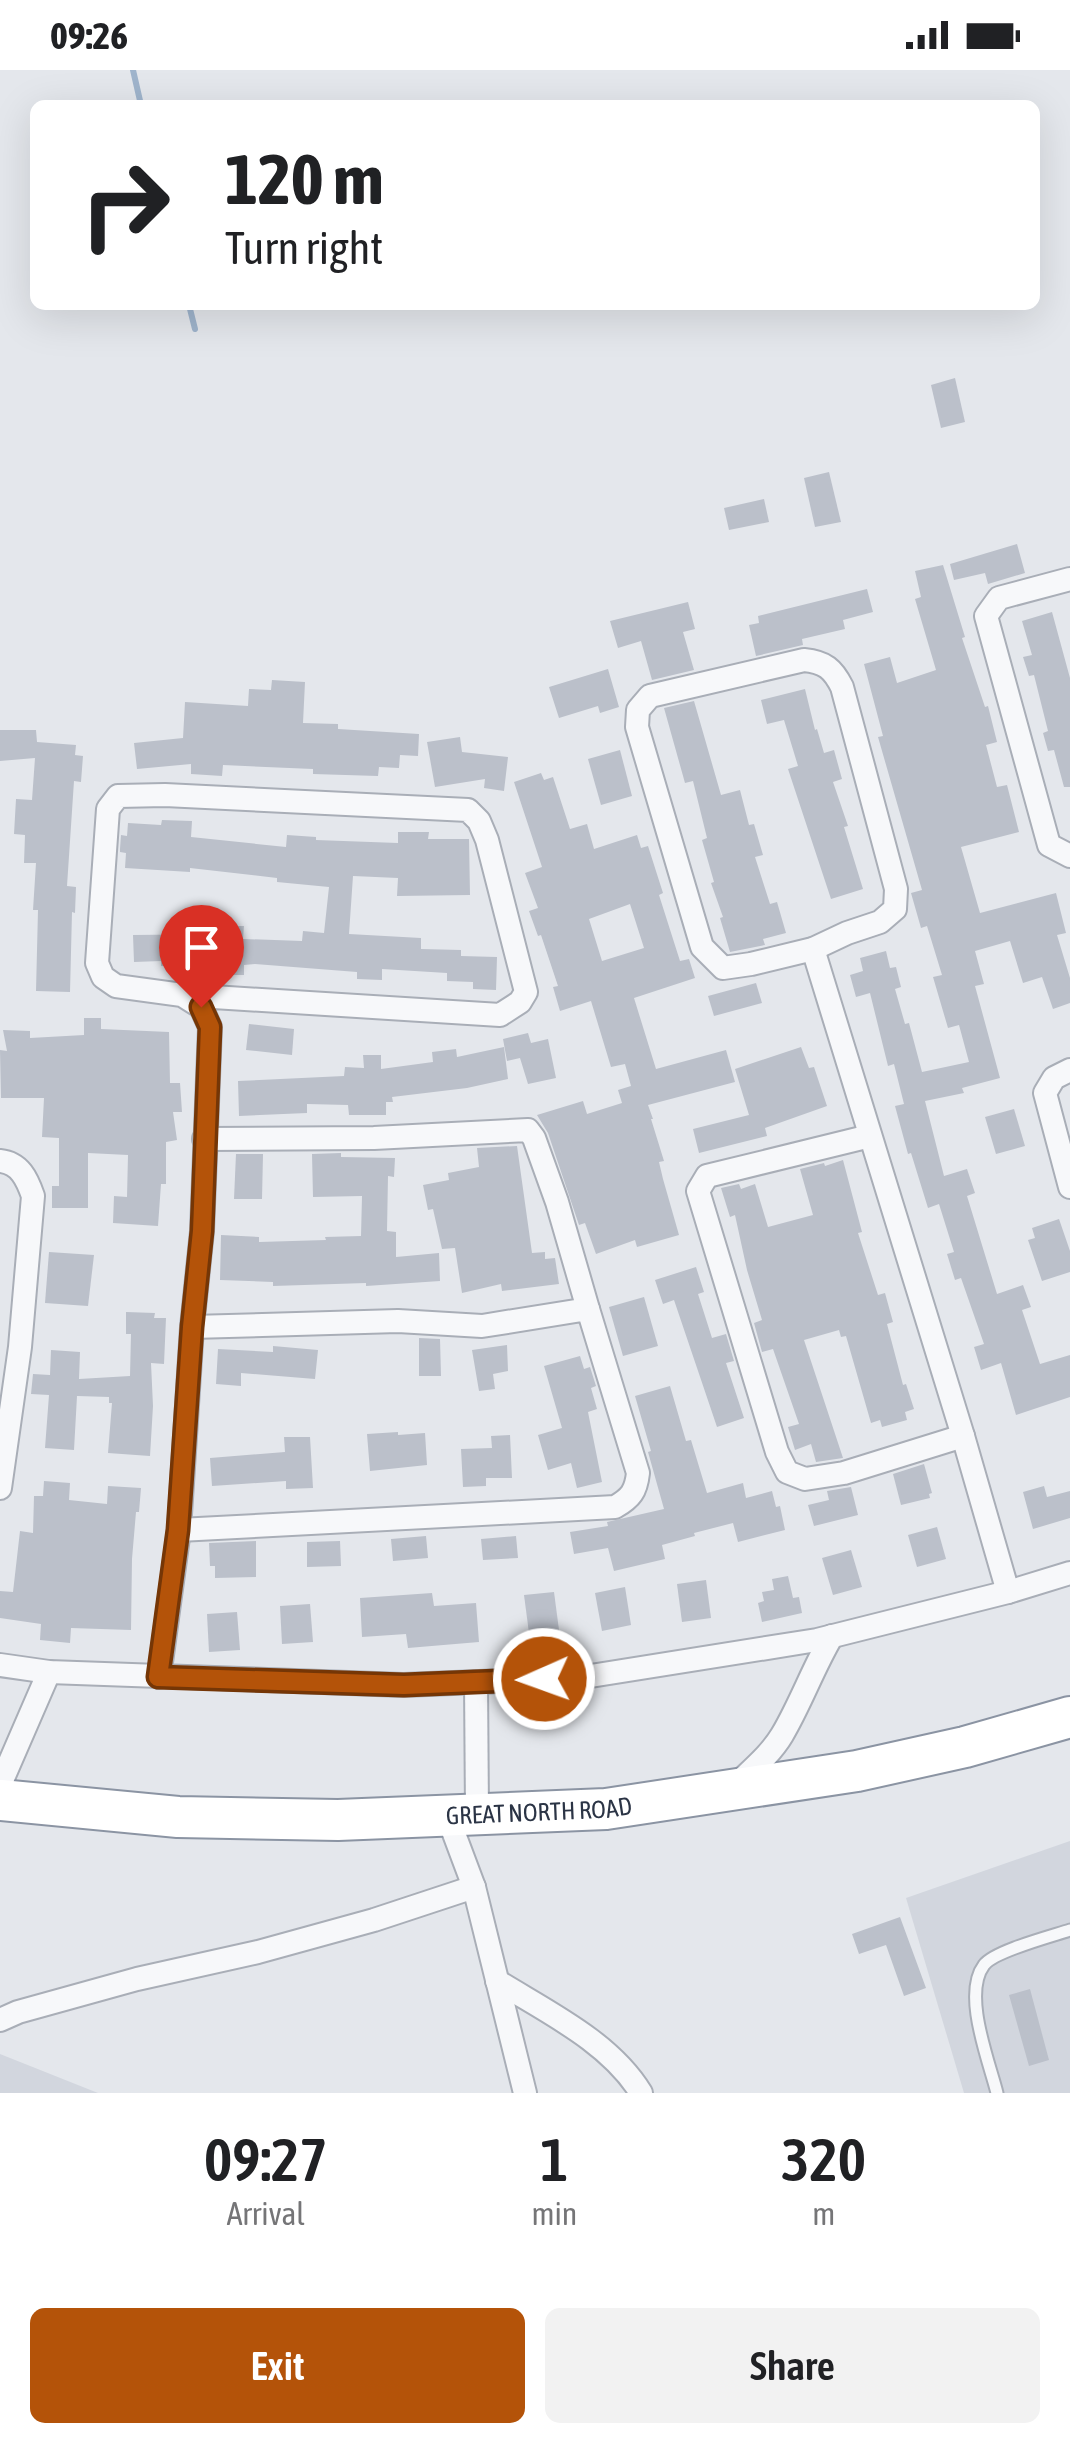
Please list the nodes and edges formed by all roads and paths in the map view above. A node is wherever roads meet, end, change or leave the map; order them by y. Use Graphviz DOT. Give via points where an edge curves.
graph roads {
  1 [pos="1070,578"];
  2 [pos="1070,856"];
  3 [pos="813,949"];
  4 [pos="182,995"];
  5 [pos="1070,1070"];
  6 [pos="870,1136"];
  7 [pos="204,1139"];
  8 [pos="0,1160"];
  9 [pos="1070,1187"];
  10 [pos="588,1309"];
  11 [pos="192,1327"];
  12 [pos="10,1346"];
  13 [pos="964,1436"];
  14 [pos="0,1488"];
  15 [pos="178,1530"];
  16 [pos="1070,1573"];
  17 [pos="1008,1592"];
  18 [pos="832,1636"];
  19 [pos="0,1665"];
  20 [pos="49,1672"];
  21 [pos="158,1677"];
  22 [pos="476,1682"];
  23 [pos="1070,1717"];
  24 [pos="0,1786"];
  25 [pos="730,1790"];
  26 [pos="0,1800"];
  27 [pos="462,1814"];
  28 [pos="474,1887"];
  29 [pos="1070,1930"];
  30 [pos="497,1981"];
  31 [pos="0,2020"];
  32 [pos="524,2093"];
  33 [pos="641,2093"];
  34 [pos="997,2093"];
  1 -- 2 [label="street" via="999,598 986,616 1049,846"];
  3 -- 3 [label="street" via="880,922 895,909 896,889 834,671 804,660 650,696 638,710 637,726 702,947 724,968"];
  3 -- 6 [label="street"];
  4 -- 4 [label="street" via="116,986 97,963 108,809 118,796 468,810 479,820 526,992 500,1014"];
  4 -- 7 [label="street" via="201,1007 210,1027"];
  5 -- 9 [label="street" via="1045,1093"];
  6 -- 13 [label="street"];
  6 -- 13 [label="street" via="708,1176 698,1191 777,1452 787,1472 805,1479"];
  7 -- 10 [label="street" via="528,1130"];
  7 -- 11 [label="street"];
  8 -- 12 [label="street" via="25,1174 33,1196"];
  10 -- 11 [label="street" via="482,1326 398,1321"];
  10 -- 15 [label="street" via="638,1473 636,1489 615,1508"];
  11 -- 15 [label="street"];
  12 -- 14 [label="street"];
  13 -- 17 [label="street"];
  15 -- 21 [label="street"];
  16 -- 17 [label="street"];
  17 -- 18 [label="street"];
  18 -- 22 [label="street" via="578,1678"];
  18 -- 25 [label="street" via="782,1735"];
  19 -- 20 [label="street"];
  20 -- 21 [label="street"];
  20 -- 24 [label="street"];
  21 -- 22 [label="street"];
  22 -- 27 [label="street"];
  23 -- 25 [label="highway, GREAT NORTH ROAD" via="857,1772"];
  25 -- 27 [label="highway, GREAT NORTH ROAD" via="606,1809"];
  26 -- 27 [label="highway, GREAT NORTH ROAD" via="178,1817"];
  27 -- 28 [label="street"];
  28 -- 30 [label="street"];
  28 -- 31 [label="street"];
  29 -- 34 [label="lane" via="984,1963 975,1987 976,2014"];
  30 -- 32 [label="street"];
  30 -- 33 [label="street" via="606,2053"];
}
